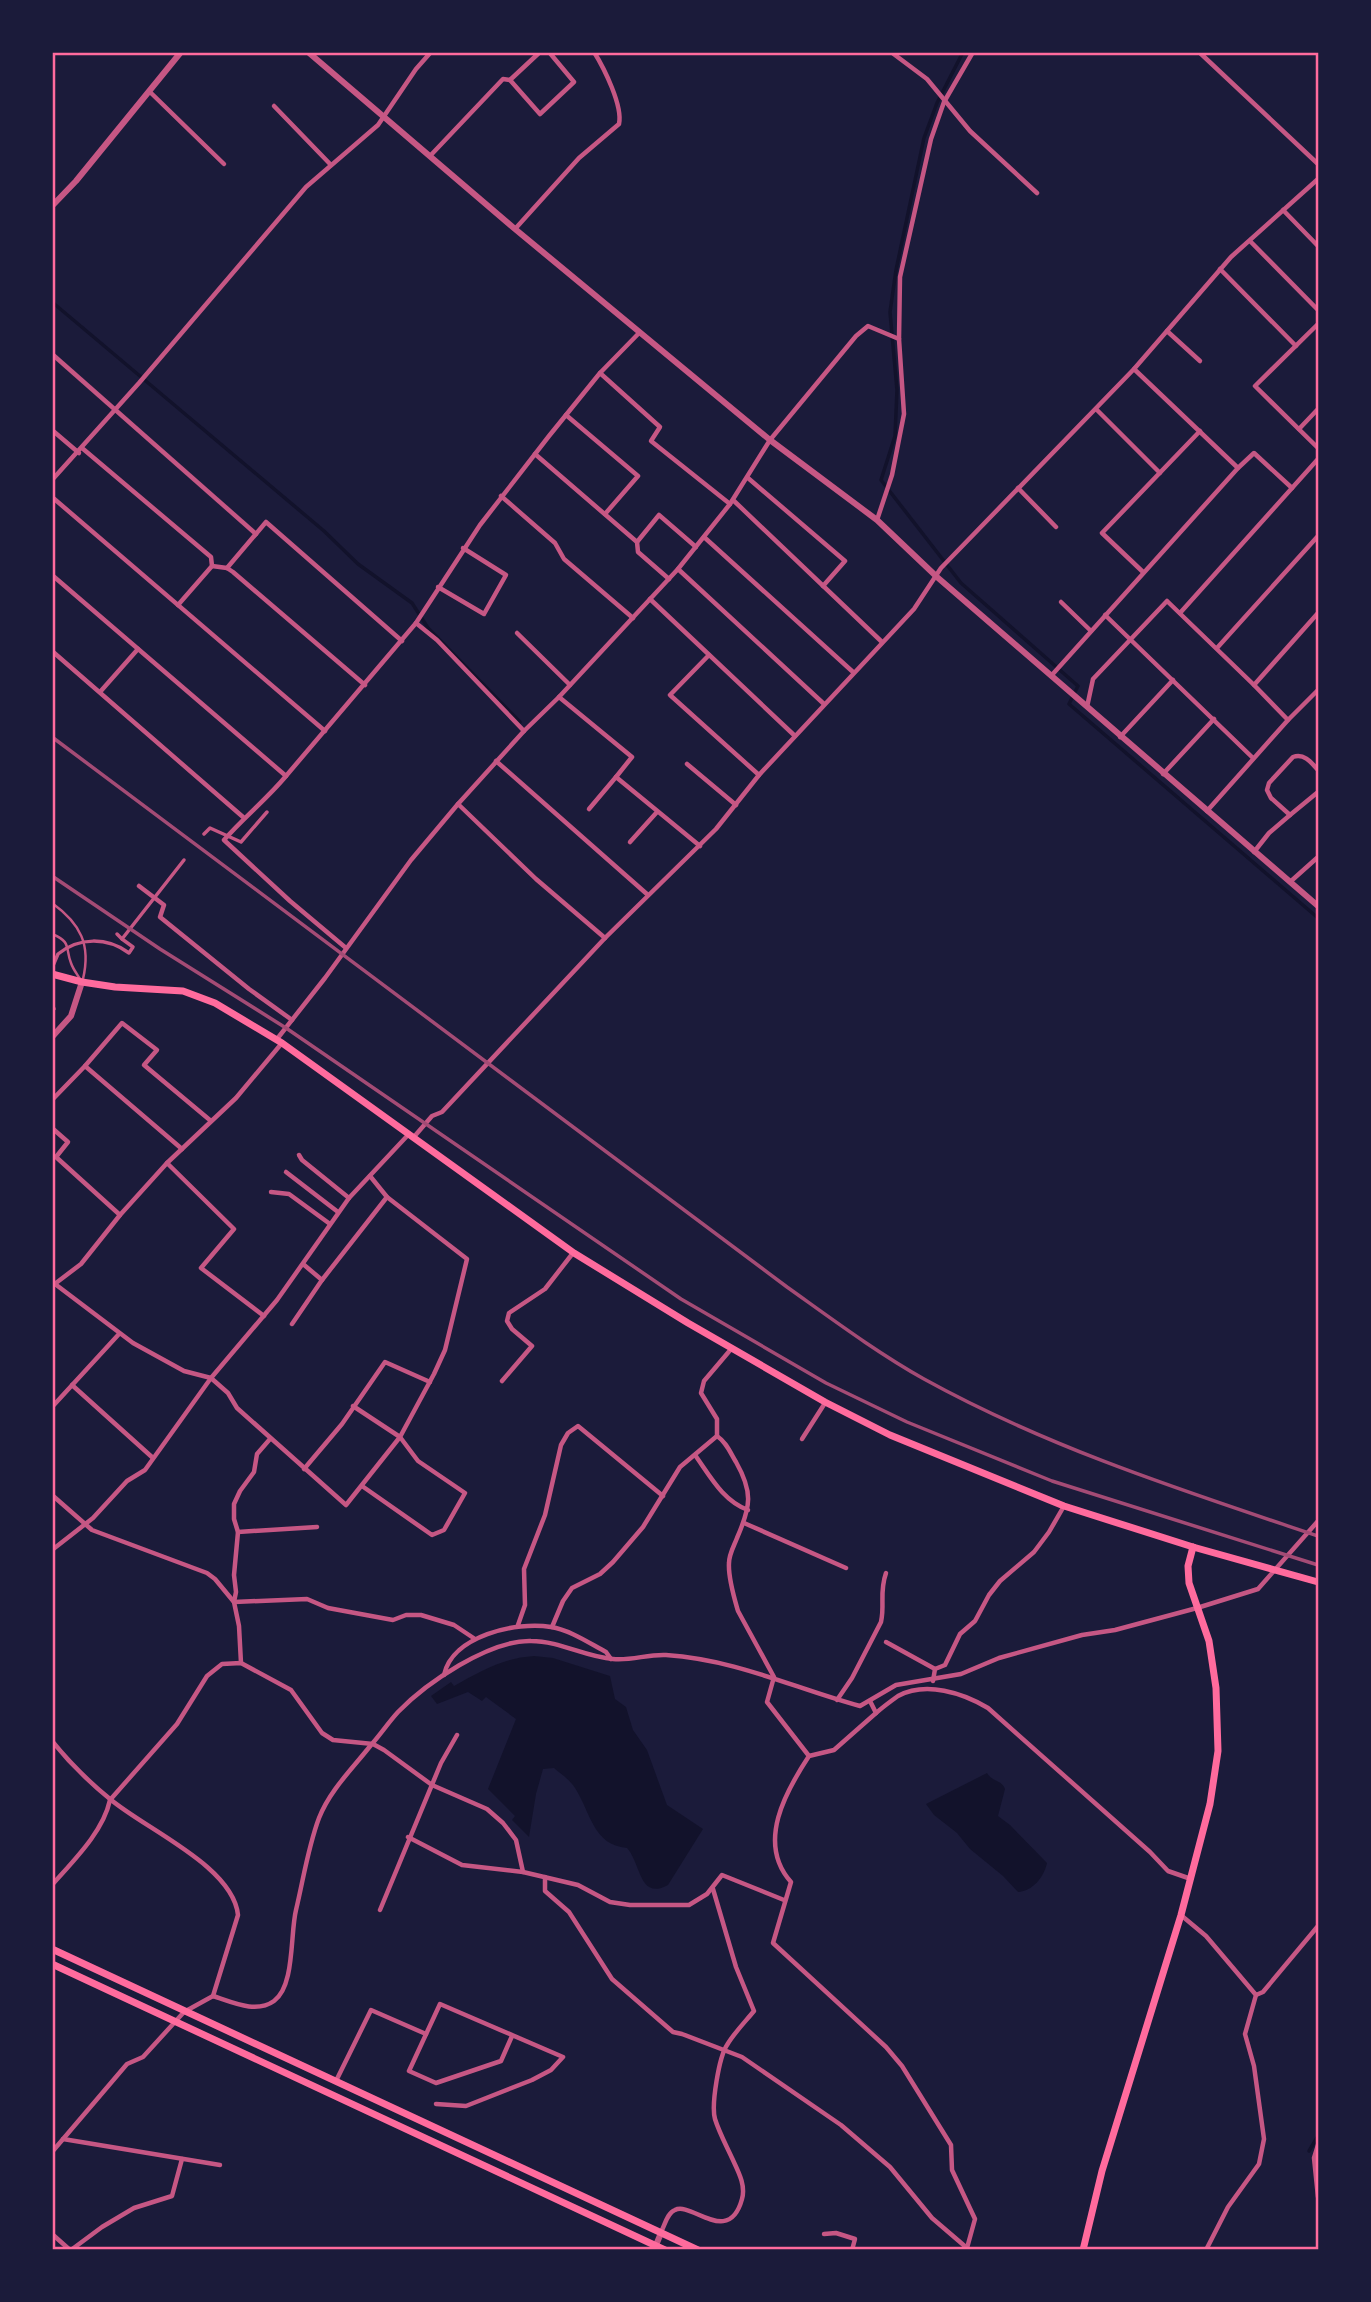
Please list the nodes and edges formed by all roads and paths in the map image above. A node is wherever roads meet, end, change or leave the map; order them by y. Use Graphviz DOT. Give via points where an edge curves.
graph roads {
  1 [pos="181,52"];
  2 [pos="308,52"];
  3 [pos="431,52"];
  4 [pos="540,52"];
  5 [pos="549,52"];
  6 [pos="594,52"];
  7 [pos="891,52"];
  8 [pos="973,52"];
  9 [pos="1199,52"];
  10 [pos="510,80"];
  11 [pos="150,92"];
  12 [pos="944,102"];
  13 [pos="274,106"];
  14 [pos="382,117"];
  15 [pos="429,157"];
  16 [pos="224,164"];
  17 [pos="1318,164"];
  18 [pos="331,165"];
  19 [pos="1318,179"];
  20 [pos="1037,193"];
  21 [pos="52,206"];
  22 [pos="1283,210"];
  23 [pos="515,229"];
  24 [pos="1250,241"];
  25 [pos="1318,246"];
  26 [pos="1220,269"];
  27 [pos="1318,310"];
  28 [pos="1318,324"];
  29 [pos="1167,331"];
  30 [pos="640,332"];
  31 [pos="899,339"];
  32 [pos="1296,346"];
  33 [pos="52,354"];
  34 [pos="1200,361"];
  35 [pos="1134,369"];
  36 [pos="600,373"];
  37 [pos="116,409"];
  38 [pos="1096,409"];
  39 [pos="1318,409"];
  40 [pos="566,415"];
  41 [pos="1299,429"];
  42 [pos="52,430"];
  43 [pos="1200,431"];
  44 [pos="770,440"];
  45 [pos="1318,448"];
  46 [pos="80,451"];
  47 [pos="535,454"];
  48 [pos="1318,459"];
  49 [pos="1238,468"];
  50 [pos="1160,473"];
  51 [pos="748,478"];
  52 [pos="52,480"];
  53 [pos="1018,488"];
  54 [pos="1292,488"];
  55 [pos="501,496"];
  56 [pos="52,497"];
  57 [pos="731,502"];
  58 [pos="605,514"];
  59 [pos="877,520"];
  60 [pos="1056,527"];
  61 [pos="256,534"];
  62 [pos="1318,536"];
  63 [pos="704,537"];
  64 [pos="637,542"];
  65 [pos="696,547"];
  66 [pos="463,548"];
  67 [pos="212,566"];
  68 [pos="227,568"];
  69 [pos="678,569"];
  70 [pos="1143,572"];
  71 [pos="52,575"];
  72 [pos="937,577"];
  73 [pos="669,579"];
  74 [pos="823,586"];
  75 [pos="438,587"];
  76 [pos="650,599"];
  77 [pos="1060,602"];
  78 [pos="178,605"];
  79 [pos="1318,612"];
  80 [pos="1180,613"];
  81 [pos="1105,615"];
  82 [pos="633,618"];
  83 [pos="416,623"];
  84 [pos="1091,631"];
  85 [pos="517,633"];
  86 [pos="1130,639"];
  87 [pos="402,641"];
  88 [pos="882,642"];
  89 [pos="1217,648"];
  90 [pos="138,649"];
  91 [pos="52,651"];
  92 [pos="709,655"];
  93 [pos="853,672"];
  94 [pos="1051,675"];
  95 [pos="1173,680"];
  96 [pos="365,685"];
  97 [pos="570,685"];
  98 [pos="1254,685"];
  99 [pos="1318,690"];
  100 [pos="100,692"];
  101 [pos="559,697"];
  102 [pos="824,704"];
  103 [pos="1087,708"];
  104 [pos="1214,719"];
  105 [pos="1288,720"];
  106 [pos="524,731"];
  107 [pos="325,732"];
  108 [pos="795,736"];
  109 [pos="1121,737"];
  110 [pos="1253,758"];
  111 [pos="496,761"];
  112 [pos="687,764"];
  113 [pos="1318,770"];
  114 [pos="1163,774"];
  115 [pos="759,775"];
  116 [pos="286,776"];
  117 [pos="616,777"];
  118 [pos="1318,792"];
  119 [pos="458,804"];
  120 [pos="736,806"];
  121 [pos="589,809"];
  122 [pos="267,812"];
  123 [pos="657,812"];
  124 [pos="1206,812"];
  125 [pos="1290,815"];
  126 [pos="242,819"];
  127 [pos="204,834"];
  128 [pos="630,842"];
  129 [pos="700,846"];
  130 [pos="1254,852"];
  131 [pos="1318,857"];
  132 [pos="184,860"];
  133 [pos="1290,882"];
  134 [pos="139,886"];
  135 [pos="648,895"];
  136 [pos="52,903"];
  137 [pos="1318,906"];
  138 [pos="52,934"];
  139 [pos="117,934"];
  140 [pos="605,937"];
  141 [pos="122,939"];
  142 [pos="346,948"];
  143 [pos="52,952"];
  144 [pos="58,954"];
  145 [pos="52,971"];
  146 [pos="82,982"];
  147 [pos="292,1020"];
  148 [pos="52,1037"];
  149 [pos="280,1041"];
  150 [pos="85,1066"];
  151 [pos="52,1100"];
  152 [pos="211,1121"];
  153 [pos="52,1128"];
  154 [pos="411,1137"];
  155 [pos="182,1149"];
  156 [pos="299,1155"];
  157 [pos="167,1163"];
  158 [pos="286,1172"];
  159 [pos="370,1176"];
  160 [pos="271,1192"];
  161 [pos="387,1197"];
  162 [pos="349,1198"];
  163 [pos="338,1212"];
  164 [pos="120,1215"];
  165 [pos="330,1224"];
  166 [pos="574,1253"];
  167 [pos="303,1264"];
  168 [pos="322,1280"];
  169 [pos="54,1285"];
  170 [pos="264,1316"];
  171 [pos="292,1324"];
  172 [pos="119,1334"];
  173 [pos="732,1348"];
  174 [pos="211,1378"];
  175 [pos="502,1381"];
  176 [pos="430,1382"];
  177 [pos="72,1385"];
  178 [pos="825,1402"];
  179 [pos="353,1406"];
  180 [pos="52,1407"];
  181 [pos="717,1436"];
  182 [pos="400,1437"];
  183 [pos="802,1439"];
  184 [pos="270,1440"];
  185 [pos="695,1455"];
  186 [pos="153,1458"];
  187 [pos="304,1469"];
  188 [pos="362,1486"];
  189 [pos="52,1495"];
  190 [pos="663,1496"];
  191 [pos="1064,1506"];
  192 [pos="748,1510"];
  193 [pos="1318,1521"];
  194 [pos="86,1523"];
  195 [pos="744,1523"];
  196 [pos="317,1527"];
  197 [pos="238,1532"];
  198 [pos="1193,1547"];
  199 [pos="52,1550"];
  200 [pos="846,1569"];
  201 [pos="1276,1571"];
  202 [pos="886,1573"];
  203 [pos="1318,1582"];
  204 [pos="233,1602"];
  205 [pos="1197,1608"];
  206 [pos="518,1625"];
  207 [pos="552,1627"];
  208 [pos="475,1639"];
  209 [pos="886,1642"];
  210 [pos="611,1659"];
  211 [pos="241,1663"];
  212 [pos="935,1670"];
  213 [pos="443,1676"];
  214 [pos="774,1677"];
  215 [pos="933,1681"];
  216 [pos="837,1700"];
  217 [pos="870,1701"];
  218 [pos="876,1713"];
  219 [pos="457,1735"];
  220 [pos="52,1741"];
  221 [pos="373,1744"];
  222 [pos="809,1756"];
  223 [pos="432,1785"];
  224 [pos="110,1800"];
  225 [pos="408,1837"];
  226 [pos="523,1872"];
  227 [pos="545,1877"];
  228 [pos="1191,1879"];
  229 [pos="52,1885"];
  230 [pos="713,1889"];
  231 [pos="784,1900"];
  232 [pos="380,1910"];
  233 [pos="1181,1915"];
  234 [pos="1318,1926"];
  235 [pos="52,1949"];
  236 [pos="52,1964"];
  237 [pos="1256,1994"];
  238 [pos="214,1996"];
  239 [pos="184,2012"];
  240 [pos="175,2022"];
  241 [pos="426,2034"];
  242 [pos="512,2036"];
  243 [pos="724,2050"];
  244 [pos="336,2082"];
  245 [pos="436,2104"];
  246 [pos="63,2139"];
  247 [pos="1318,2145"];
  248 [pos="52,2152"];
  249 [pos="182,2159"];
  250 [pos="220,2165"];
  251 [pos="1318,2197"];
  252 [pos="661,2233"];
  253 [pos="52,2234"];
  254 [pos="824,2234"];
  255 [pos="655,2248"];
  256 [pos="70,2249"];
  257 [pos="665,2249"];
  258 [pos="698,2249"];
  259 [pos="852,2249"];
  260 [pos="967,2249"];
  261 [pos="1083,2249"];
  262 [pos="1206,2249"];
  1 -- 11 [label="street"];
  2 -- 14 [label="street"];
  3 -- 14 [label="street"];
  4 -- 10 [label="street"];
  5 -- 10 [label="street" via="574,82 540,114"];
  6 -- 23 [label="street" via="616,102 619,124 579,158"];
  7 -- 12 [label="street" via="927,79"];
  8 -- 12 [label="street"];
  9 -- 17 [label="street"];
  10 -- 15 [label="street" via="503,79"];
  11 -- 16 [label="street"];
  11 -- 21 [label="street"];
  12 -- 20 [label="street"];
  12 -- 31 [label="street" via="931,139 900,277"];
  13 -- 18 [label="street"];
  14 -- 15 [label="street"];
  14 -- 18 [label="street"];
  15 -- 23 [label="street"];
  18 -- 37 [label="street" via="268,229"];
  19 -- 22 [label="street"];
  22 -- 24 [label="street"];
  22 -- 25 [label="street"];
  23 -- 30 [label="street"];
  24 -- 26 [label="street"];
  24 -- 27 [label="street"];
  26 -- 29 [label="street"];
  26 -- 32 [label="street"];
  28 -- 32 [label="street"];
  29 -- 34 [label="street"];
  29 -- 35 [label="street"];
  30 -- 36 [label="street"];
  30 -- 44 [label="street"];
  31 -- 44 [label="street" via="868,326"];
  31 -- 59 [label="street" via="904,414"];
  32 -- 41 [label="street" via="1255,386"];
  33 -- 37 [label="street"];
  35 -- 38 [label="street"];
  35 -- 43 [label="street"];
  36 -- 40 [label="street"];
  36 -- 57 [label="street" via="660,427 651,441"];
  37 -- 46 [label="street"];
  37 -- 61 [label="street"];
  38 -- 50 [label="street"];
  38 -- 53 [label="street"];
  39 -- 41 [label="street"];
  40 -- 47 [label="street"];
  40 -- 58 [label="street" via="638,476"];
  41 -- 45 [label="street"];
  42 -- 46 [label="street"];
  43 -- 49 [label="street"];
  43 -- 50 [label="street"];
  44 -- 51 [label="street"];
  44 -- 59 [label="street"];
  46 -- 52 [label="street"];
  46 -- 67 [label="street" via="211,557"];
  47 -- 55 [label="street"];
  47 -- 58 [label="street"];
  48 -- 54 [label="street"];
  49 -- 54 [label="street" via="1254,453"];
  49 -- 70 [label="street"];
  50 -- 70 [label="street" via="1102,533"];
  51 -- 57 [label="street"];
  51 -- 74 [label="street" via="845,561"];
  53 -- 60 [label="street"];
  53 -- 72 [label="street"];
  54 -- 80 [label="street"];
  55 -- 66 [label="street"];
  55 -- 82 [label="street" via="555,543 564,559"];
  56 -- 78 [label="street"];
  57 -- 63 [label="street"];
  57 -- 74 [label="street"];
  58 -- 64 [label="street"];
  59 -- 72 [label="street"];
  61 -- 68 [label="street"];
  61 -- 87 [label="street" via="266,522"];
  62 -- 89 [label="street"];
  63 -- 65 [label="street"];
  63 -- 93 [label="street"];
  64 -- 65 [label="street" via="659,514"];
  64 -- 73 [label="street" via="638,552"];
  65 -- 69 [label="street"];
  66 -- 75 [label="street"];
  66 -- 75 [label="street" via="506,575 484,614"];
  67 -- 68 [label="street"];
  67 -- 78 [label="street"];
  68 -- 96 [label="street"];
  69 -- 73 [label="street"];
  69 -- 102 [label="street"];
  70 -- 81 [label="street"];
  71 -- 90 [label="street"];
  72 -- 88 [label="street"];
  72 -- 94 [label="street"];
  73 -- 76 [label="street"];
  74 -- 88 [label="street"];
  75 -- 83 [label="street"];
  76 -- 82 [label="street"];
  76 -- 92 [label="street"];
  77 -- 84 [label="street"];
  78 -- 107 [label="street"];
  79 -- 98 [label="street"];
  80 -- 86 [label="street" via="1167,601"];
  80 -- 89 [label="street"];
  81 -- 84 [label="street"];
  81 -- 86 [label="street"];
  82 -- 97 [label="street"];
  83 -- 87 [label="street"];
  83 -- 106 [label="street"];
  84 -- 94 [label="street"];
  85 -- 97 [label="street"];
  86 -- 95 [label="street"];
  86 -- 103 [label="street" via="1093,678"];
  87 -- 96 [label="street"];
  88 -- 93 [label="street"];
  89 -- 98 [label="street"];
  90 -- 100 [label="street"];
  90 -- 116 [label="street"];
  91 -- 100 [label="street"];
  92 -- 108 [label="street"];
  92 -- 115 [label="street" via="670,695"];
  93 -- 102 [label="street"];
  94 -- 103 [label="street"];
  95 -- 104 [label="street"];
  95 -- 109 [label="street"];
  96 -- 107 [label="street"];
  97 -- 101 [label="street"];
  98 -- 105 [label="street"];
  99 -- 105 [label="street"];
  100 -- 126 [label="street"];
  101 -- 106 [label="street"];
  101 -- 117 [label="street" via="632,757"];
  102 -- 108 [label="street"];
  103 -- 109 [label="street"];
  104 -- 110 [label="street"];
  104 -- 114 [label="street"];
  105 -- 110 [label="street"];
  106 -- 111 [label="street"];
  107 -- 116 [label="street"];
  108 -- 115 [label="street"];
  109 -- 114 [label="street"];
  110 -- 124 [label="street"];
  111 -- 119 [label="street"];
  111 -- 135 [label="street"];
  112 -- 120 [label="street"];
  113 -- 125 [label="street" via="1298,755 1269,783 1270,798"];
  114 -- 124 [label="street"];
  115 -- 120 [label="street"];
  116 -- 126 [label="street"];
  117 -- 121 [label="street"];
  117 -- 123 [label="street"];
  118 -- 125 [label="street"];
  119 -- 140 [label="street"];
  119 -- 142 [label="street"];
  120 -- 129 [label="street"];
  122 -- 127 [label="street" via="241,842 209,828"];
  123 -- 128 [label="street"];
  123 -- 129 [label="street"];
  124 -- 130 [label="street"];
  125 -- 130 [label="street"];
  126 -- 142 [label="street" via="224,840"];
  129 -- 135 [label="street"];
  130 -- 133 [label="street"];
  131 -- 133 [label="street"];
  132 -- 141 [label="street"];
  133 -- 137 [label="street"];
  134 -- 147 [label="street" via="164,905 160,917"];
  135 -- 140 [label="street"];
  136 -- 146 [label="lane" via="83,938 86,963"];
  138 -- 146 [label="lane" via="65,941 69,960"];
  139 -- 141 [label="street"];
  140 -- 154 [label="street" via="442,1112"];
  141 -- 144 [label="street" via="133,947 129,953 99,941 72,945"];
  142 -- 147 [label="street"];
  143 -- 144 [label="street"];
  144 -- 145 [label="street"];
  145 -- 146 [label="main road"];
  146 -- 148 [label="street" via="71,1016"];
  146 -- 149 [label="main road" via="194,994"];
  147 -- 149 [label="street"];
  149 -- 152 [label="street" via="250,1083"];
  149 -- 154 [label="main road"];
  150 -- 151 [label="street"];
  150 -- 152 [label="street" via="122,1023 156,1050 144,1065"];
  150 -- 155 [label="street"];
  152 -- 155 [label="street"];
  153 -- 164 [label="street" via="68,1142 56,1157"];
  154 -- 159 [label="street"];
  154 -- 166 [label="main road"];
  155 -- 157 [label="street"];
  156 -- 162 [label="street"];
  157 -- 164 [label="street"];
  157 -- 170 [label="street" via="234,1229 201,1268"];
  158 -- 163 [label="street"];
  159 -- 161 [label="street"];
  159 -- 162 [label="street"];
  160 -- 165 [label="street" via="289,1194"];
  161 -- 168 [label="street"];
  161 -- 176 [label="street" via="467,1259 445,1350"];
  162 -- 163 [label="street"];
  163 -- 165 [label="street"];
  164 -- 169 [label="street" via="81,1264"];
  165 -- 167 [label="street"];
  166 -- 173 [label="main road"];
  166 -- 175 [label="street" via="545,1289 509,1313 512,1329 532,1346"];
  167 -- 168 [label="street"];
  167 -- 170 [label="street"];
  168 -- 171 [label="street"];
  169 -- 172 [label="street"];
  170 -- 174 [label="street"];
  172 -- 174 [label="street" via="184,1371"];
  172 -- 177 [label="street"];
  173 -- 178 [label="main road"];
  173 -- 181 [label="street" via="704,1381 701,1393 717,1419"];
  174 -- 184 [label="street"];
  174 -- 186 [label="street"];
  176 -- 179 [label="street" via="384,1362"];
  176 -- 182 [label="street"];
  177 -- 180 [label="street"];
  177 -- 186 [label="street"];
  178 -- 183 [label="street"];
  178 -- 191 [label="main road" via="901,1440"];
  179 -- 182 [label="street"];
  179 -- 187 [label="street"];
  181 -- 185 [label="street"];
  181 -- 192 [label="street" via="746,1479"];
  182 -- 188 [label="street"];
  182 -- 188 [label="street" via="418,1461 465,1493 444,1530 432,1535"];
  184 -- 187 [label="street"];
  184 -- 197 [label="street" via="257,1454 254,1472 236,1497"];
  185 -- 190 [label="street" via="680,1467"];
  185 -- 192 [label="street" via="726,1497"];
  186 -- 194 [label="street"];
  187 -- 188 [label="street" via="346,1504"];
  189 -- 194 [label="street"];
  190 -- 206 [label="street" via="578,1426 568,1433 524,1569 525,1605"];
  190 -- 207 [label="street" via="613,1562 572,1588"];
  191 -- 198 [label="main road"];
  191 -- 212 [label="street" via="1034,1552 1000,1581 975,1621 960,1634 945,1665"];
  192 -- 195 [label="street"];
  193 -- 201 [label="street"];
  194 -- 199 [label="street"];
  194 -- 204 [label="street" via="92,1530 207,1573"];
  195 -- 200 [label="street"];
  195 -- 214 [label="street" via="728,1565 735,1601"];
  196 -- 197 [label="street"];
  197 -- 204 [label="street"];
  198 -- 201 [label="main road"];
  198 -- 205 [label="main road" via="1189,1583"];
  201 -- 203 [label="main road"];
  201 -- 205 [label="street" via="1258,1589"];
  202 -- 216 [label="street" via="881,1587 881,1622"];
  204 -- 208 [label="street" via="307,1599 327,1608 393,1620 421,1615 454,1625"];
  204 -- 211 [label="street" via="240,1626"];
  205 -- 215 [label="street" via="1082,1634"];
  205 -- 228 [label="main road" via="1209,1641 1216,1688 1218,1751"];
  206 -- 207 [label="street"];
  206 -- 208 [label="street"];
  207 -- 210 [label="street" via="606,1652"];
  208 -- 213 [label="street" via="460,1648"];
  209 -- 212 [label="street"];
  210 -- 213 [label="street" via="529,1641 488,1651"];
  210 -- 214 [label="street" via="664,1655"];
  211 -- 221 [label="street" via="291,1690 322,1733 333,1740"];
  211 -- 224 [label="street" via="222,1664 207,1676 177,1724"];
  212 -- 215 [label="street"];
  213 -- 221 [label="street" via="398,1712"];
  214 -- 216 [label="street"];
  214 -- 222 [label="street" via="767,1702"];
  215 -- 217 [label="street" via="896,1685"];
  216 -- 217 [label="street" via="860,1706"];
  217 -- 218 [label="street"];
  218 -- 222 [label="street" via="834,1750"];
  218 -- 228 [label="street" via="900,1695 918,1691 950,1691 975,1700 1168,1871"];
  219 -- 223 [label="street"];
  220 -- 224 [label="street"];
  221 -- 223 [label="street"];
  221 -- 238 [label="street" via="319,1818 295,1917 286,1985 276,2000 262,2007"];
  222 -- 231 [label="street" via="776,1824 775,1851 791,1882"];
  223 -- 225 [label="street"];
  223 -- 226 [label="street" via="496,1816 516,1840"];
  224 -- 229 [label="street" via="107,1814"];
  224 -- 238 [label="street" via="178,1843 228,1886 237,1902 239,1915"];
  225 -- 226 [label="street" via="462,1865"];
  225 -- 232 [label="street"];
  226 -- 227 [label="street"];
  227 -- 230 [label="street" via="630,1905 689,1905"];
  227 -- 243 [label="street" via="545,1891 569,1912 612,1979 673,2032"];
  228 -- 233 [label="main road"];
  230 -- 231 [label="street" via="722,1875"];
  230 -- 243 [label="street" via="754,2011"];
  231 -- 260 [label="street" via="773,1943 886,2047 951,2145 952,2170 975,2219"];
  233 -- 237 [label="street" via="1206,1936"];
  233 -- 261 [label="main road"];
  234 -- 237 [label="street" via="1263,1992"];
  235 -- 239 [label="main road"];
  236 -- 240 [label="main road"];
  237 -- 262 [label="street" via="1245,2034 1264,2139 1259,2165 1228,2207"];
  238 -- 239 [label="street"];
  239 -- 240 [label="street"];
  239 -- 244 [label="main road"];
  240 -- 246 [label="street" via="143,2057 127,2064"];
  240 -- 255 [label="main road"];
  241 -- 242 [label="street" via="440,2004"];
  241 -- 242 [label="street" via="410,2071 436,2083 501,2061"];
  241 -- 244 [label="street" via="371,2010"];
  242 -- 245 [label="street" via="564,2057 532,2080 466,2106"];
  243 -- 252 [label="street" via="714,2115 739,2173 741,2202 720,2221 675,2209"];
  243 -- 260 [label="street" via="841,2125 890,2167 932,2218"];
  244 -- 252 [label="main road"];
  246 -- 248 [label="street"];
  246 -- 249 [label="street"];
  247 -- 251 [label="street" via="1314,2158"];
  249 -- 250 [label="street"];
  249 -- 256 [label="street" via="172,2196 134,2208"];
  252 -- 255 [label="street"];
  252 -- 258 [label="main road"];
  253 -- 256 [label="street"];
  254 -- 259 [label="street" via="855,2239"];
  255 -- 257 [label="main road"];
}
